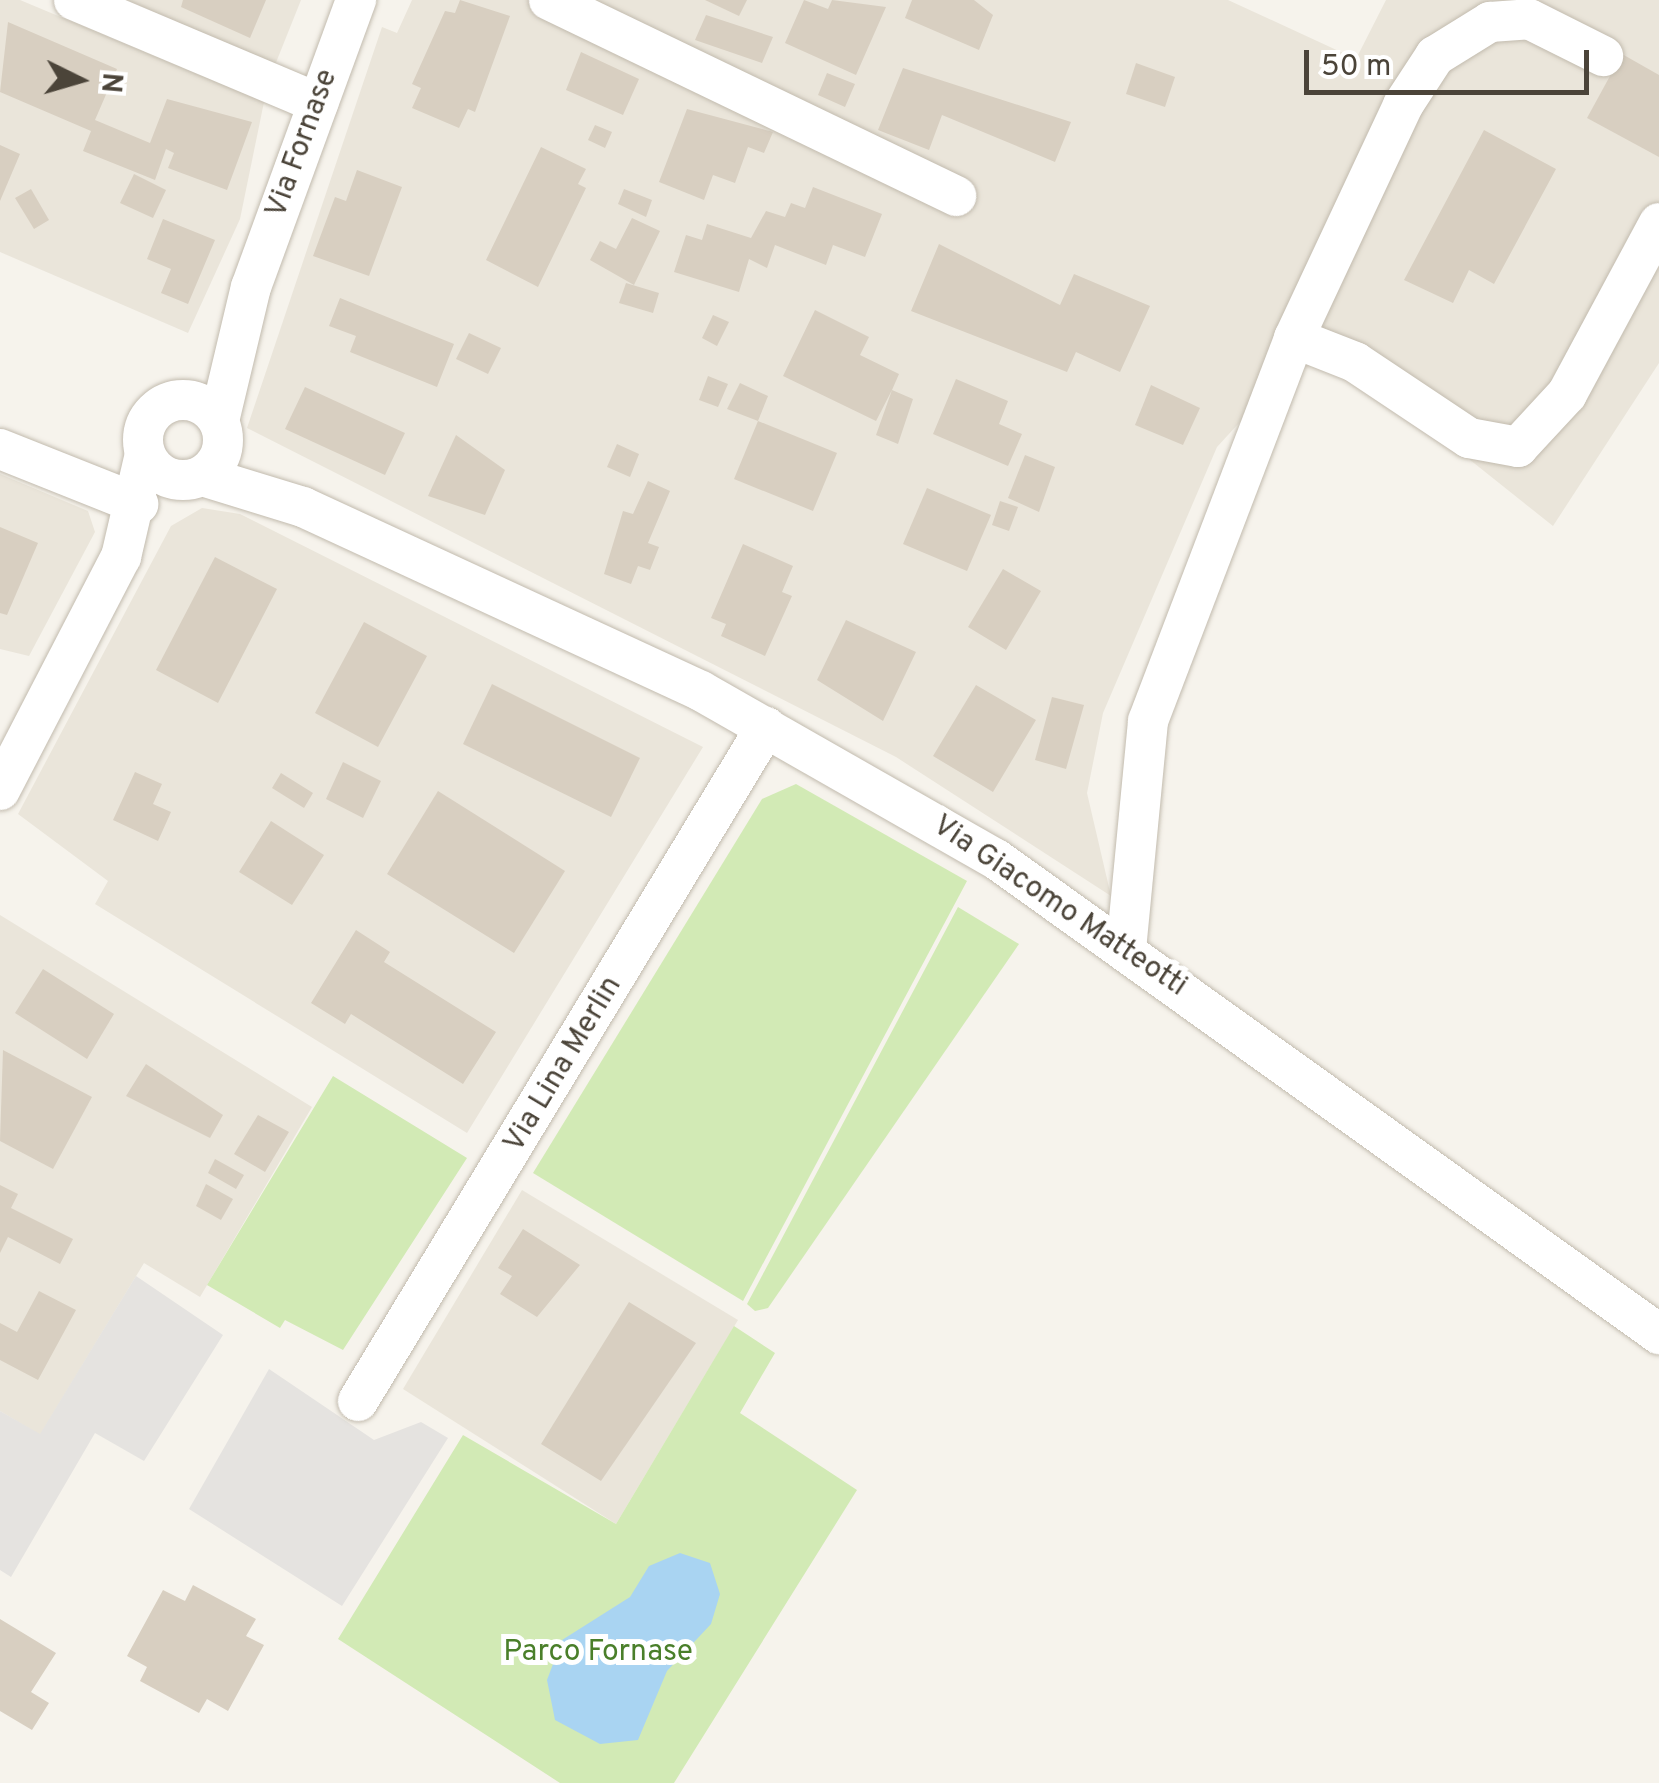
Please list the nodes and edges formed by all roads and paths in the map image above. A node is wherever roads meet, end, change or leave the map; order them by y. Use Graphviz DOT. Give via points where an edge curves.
graph roads {
  1 [pos="74,0"];
  2 [pos="356,0"];
  3 [pos="549,0"];
  4 [pos="1602,56"];
  5 [pos="318,103"];
  6 [pos="956,196"];
  7 [pos="1659,223"];
  8 [pos="252,288"];
  9 [pos="1294,338"];
  10 [pos="174,400"];
  11 [pos="222,427"];
  12 [pos="0,449"];
  13 [pos="145,454"];
  14 [pos="195,478"];
  15 [pos="138,504"];
  16 [pos="304,507"];
  17 [pos="121,558"];
  18 [pos="766,727"];
  19 [pos="0,790"];
  20 [pos="1126,950"];
  21 [pos="1659,1334"];
  22 [pos="358,1401"];
  1 -- 5 [label="street"];
  2 -- 5 [label="street, Via Fornase"];
  3 -- 6 [label="street"];
  4 -- 9 [label="street" via="1529,19 1490,22 1435,56"];
  5 -- 8 [label="street, Via Fornase"];
  7 -- 9 [label="street" via="1567,394 1518,446 1469,438 1354,362"];
  8 -- 10 [label="street, Via Fornase"];
  8 -- 11 [label="street, Via Fornase"];
  9 -- 20 [label="street" via="1148,722"];
  10 -- 11 [label="street" via="201,404"];
  10 -- 13 [label="street, Via Fornase" via="151,415"];
  11 -- 14 [label="street, Via Fornase" via="221,457"];
  11 -- 16 [label="street, Via Giacomo Matteotti"];
  12 -- 15 [label="street"];
  13 -- 14 [label="street" via="163,476"];
  13 -- 15 [label="street, Via Fornase"];
  14 -- 16 [label="street, Via Giacomo Matteotti"];
  14 -- 17 [label="street, Via Fornase"];
  15 -- 17 [label="street, Via Fornase"];
  16 -- 18 [label="street, Via Giacomo Matteotti"];
  17 -- 19 [label="street, Via Fornase"];
  18 -- 20 [label="street, Via Giacomo Matteotti" via="996,859"];
  18 -- 22 [label="street, Via Lina Merlin"];
  20 -- 21 [label="street, Via Giacomo Matteotti"];
}
